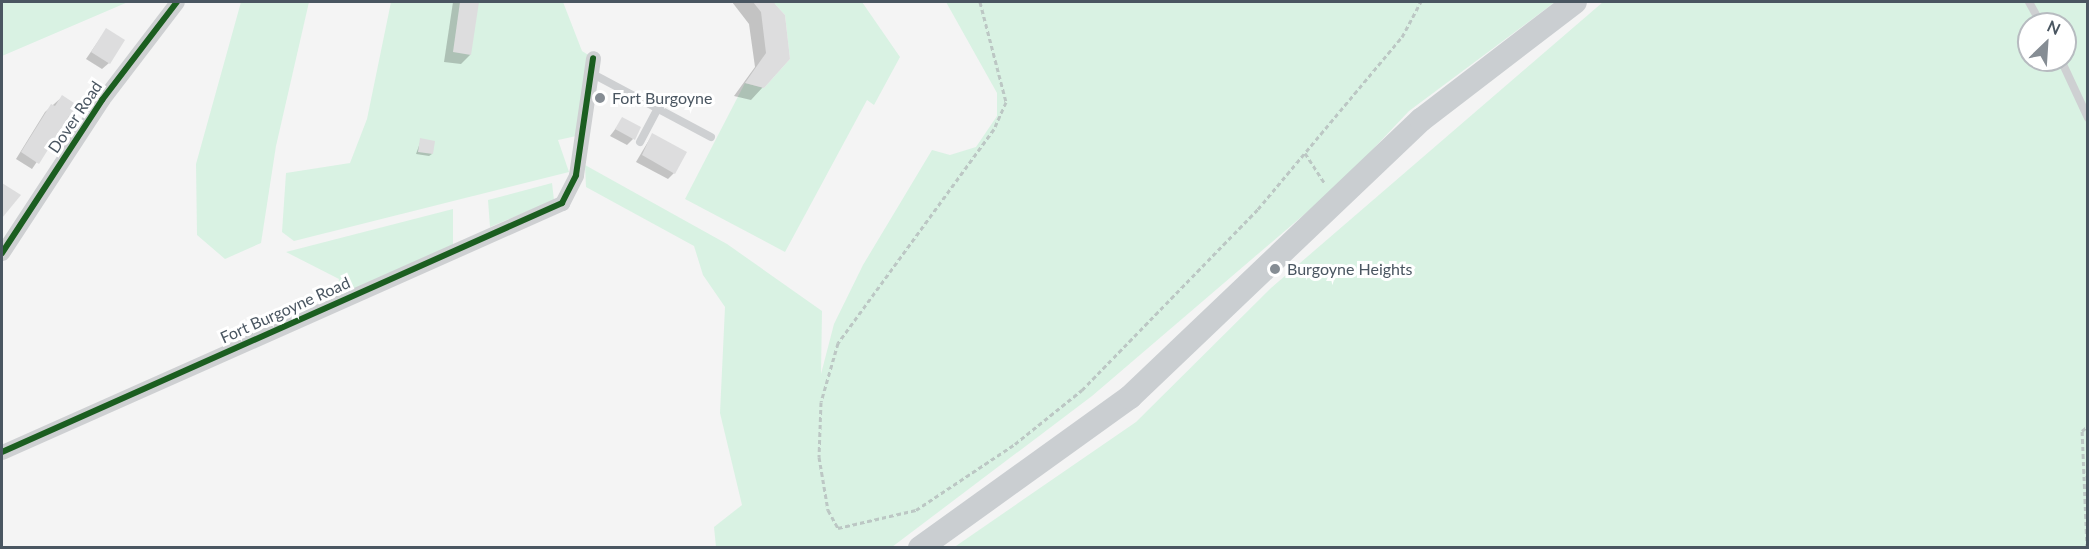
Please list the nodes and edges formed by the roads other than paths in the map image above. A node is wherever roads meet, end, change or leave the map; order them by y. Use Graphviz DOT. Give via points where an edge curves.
graph roads {
  1 [pos="177,2"];
  2 [pos="1575,2"];
  3 [pos="592,65"];
  4 [pos="2067,72"];
  5 [pos="658,108"];
  6 [pos="2088,118"];
  7 [pos="711,136"];
  8 [pos="640,142"];
  9 [pos="2,253"];
  10 [pos="2,452"];
  11 [pos="920,548"];
  1 -- 9 [label="street, Dover Road" via="102,100"];
  2 -- 11 [label="main road" via="1421,120 1130,397"];
  3 -- 5 [label="lane"];
  3 -- 10 [label="street, Fort Burgoyne Road" via="573,186 562,203"];
  4 -- 6 [label="lane"];
  5 -- 7 [label="lane"];
  5 -- 8 [label="lane"];
}
